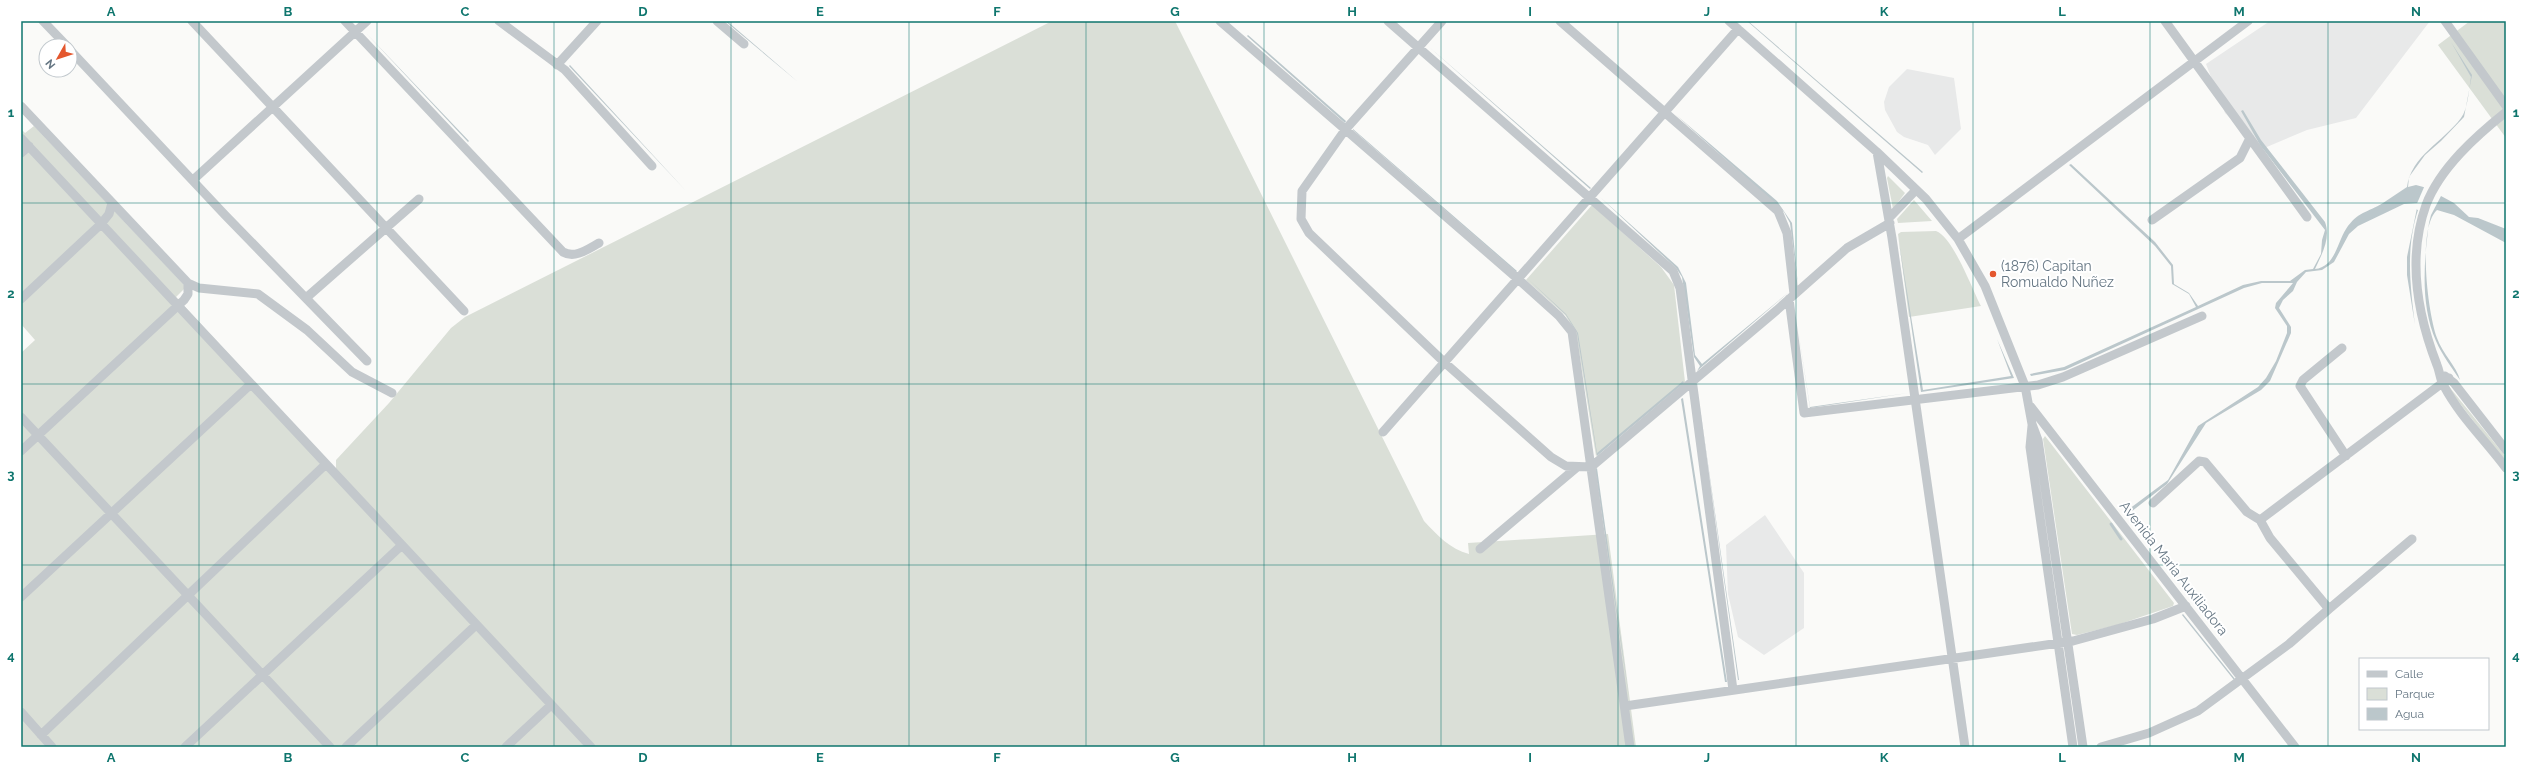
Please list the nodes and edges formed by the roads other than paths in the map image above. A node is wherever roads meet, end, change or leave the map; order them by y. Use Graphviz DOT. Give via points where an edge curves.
graph roads {
  1 [pos="43,21"];
  2 [pos="192,21"];
  3 [pos="345,21"];
  4 [pos="367,21"];
  5 [pos="500,21"];
  6 [pos="597,21"];
  7 [pos="717,21"];
  8 [pos="1220,21"];
  9 [pos="1388,21"];
  10 [pos="1442,21"];
  11 [pos="1560,21"];
  12 [pos="1729,21"];
  13 [pos="2165,21"];
  14 [pos="2248,21"];
  15 [pos="2445,21"];
  16 [pos="1738,29"];
  17 [pos="355,32"];
  18 [pos="59,38"];
  19 [pos="744,44"];
  20 [pos="1419,48"];
  21 [pos="78,58"];
  22 [pos="2194,60"];
  23 [pos="557,65"];
  24 [pos="21,106"];
  25 [pos="2506,106"];
  26 [pos="273,107"];
  27 [pos="1665,112"];
  28 [pos="2506,112"];
  29 [pos="1345,130"];
  30 [pos="21,138"];
  31 [pos="2250,138"];
  32 [pos="28,146"];
  33 [pos="1877,152"];
  34 [pos="21,153"];
  35 [pos="652,166"];
  36 [pos="193,180"];
  37 [pos="1916,190"];
  38 [pos="1590,197"];
  39 [pos="419,199"];
  40 [pos="112,203"];
  41 [pos="2307,217"];
  42 [pos="2152,220"];
  43 [pos="1889,221"];
  44 [pos="101,224"];
  45 [pos="386,226"];
  46 [pos="1958,239"];
  47 [pos="599,243"];
  48 [pos="1518,279"];
  49 [pos="188,283"];
  50 [pos="1791,297"];
  51 [pos="306,298"];
  52 [pos="21,299"];
  53 [pos="176,304"];
  54 [pos="464,311"];
  55 [pos="2202,316"];
  56 [pos="2342,348"];
  57 [pos="367,361"];
  58 [pos="1444,362"];
  59 [pos="1692,381"];
  60 [pos="2446,381"];
  61 [pos="251,384"];
  62 [pos="2025,386"];
  63 [pos="392,393"];
  64 [pos="1915,398"];
  65 [pos="2030,406"];
  66 [pos="21,417"];
  67 [pos="2032,424"];
  68 [pos="1383,432"];
  69 [pos="38,435"];
  70 [pos="2506,450"];
  71 [pos="21,451"];
  72 [pos="2346,456"];
  73 [pos="326,464"];
  74 [pos="1591,467"];
  75 [pos="1576,468"];
  76 [pos="2506,468"];
  77 [pos="2153,503"];
  78 [pos="112,514"];
  79 [pos="2260,520"];
  80 [pos="2412,538"];
  81 [pos="402,545"];
  82 [pos="1480,549"];
  83 [pos="188,595"];
  84 [pos="21,597"];
  85 [pos="2186,606"];
  86 [pos="2329,609"];
  87 [pos="476,625"];
  88 [pos="2068,641"];
  89 [pos="2058,643"];
  90 [pos="1952,658"];
  91 [pos="262,675"];
  92 [pos="2242,679"];
  93 [pos="1733,690"];
  94 [pos="551,705"];
  95 [pos="1624,706"];
  96 [pos="21,712"];
  97 [pos="42,735"];
  98 [pos="52,747"];
  99 [pos="185,747"];
  100 [pos="330,747"];
  101 [pos="346,747"];
  102 [pos="506,747"];
  103 [pos="591,747"];
  104 [pos="1630,747"];
  105 [pos="1965,747"];
  106 [pos="2073,747"];
  107 [pos="2084,747"];
  108 [pos="2101,747"];
  109 [pos="2295,747"];
  1 -- 18 [label="street"];
  2 -- 26 [label="street"];
  3 -- 17 [label="street"];
  4 -- 17 [label="street"];
  5 -- 23 [label="street"];
  6 -- 23 [label="street"];
  7 -- 19 [label="street"];
  8 -- 29 [label="street"];
  9 -- 20 [label="street"];
  10 -- 20 [label="street"];
  11 -- 27 [label="street"];
  12 -- 16 [label="street"];
  13 -- 22 [label="street"];
  14 -- 22 [label="street"];
  15 -- 25 [label="street"];
  16 -- 27 [label="street"];
  16 -- 33 [label="street"];
  17 -- 26 [label="street"];
  17 -- 47 [label="street" via="563,252 585,252"];
  20 -- 29 [label="street"];
  20 -- 38 [label="street"];
  21 -- 36 [label="street"];
  22 -- 31 [label="street"];
  22 -- 46 [label="street"];
  23 -- 35 [label="street" via="565,70"];
  24 -- 40 [label="street"];
  26 -- 36 [label="street"];
  26 -- 45 [label="street"];
  27 -- 38 [label="street"];
  27 -- 50 [label="street" via="1778,211 1787,233"];
  28 -- 60 [label="street" via="2465,149 2439,182 2426,205 2417,256 2418,291 2424,328 2440,372"];
  29 -- 48 [label="street"];
  29 -- 58 [label="street" via="1302,191 1301,219 1309,233"];
  30 -- 32 [label="street"];
  31 -- 41 [label="street"];
  31 -- 42 [label="street" via="2240,158"];
  32 -- 34 [label="street"];
  32 -- 44 [label="street"];
  33 -- 37 [label="street"];
  33 -- 43 [label="street"];
  36 -- 51 [label="street"];
  37 -- 43 [label="street"];
  37 -- 46 [label="street"];
  38 -- 48 [label="street"];
  38 -- 59 [label="street" via="1673,271 1680,288"];
  39 -- 45 [label="street"];
  40 -- 44 [label="street" via="109,214"];
  40 -- 49 [label="street"];
  43 -- 50 [label="street" via="1847,248"];
  43 -- 64 [label="street"];
  44 -- 52 [label="street"];
  44 -- 53 [label="street"];
  45 -- 51 [label="street"];
  45 -- 54 [label="street"];
  46 -- 62 [label="street" via="1985,286"];
  48 -- 58 [label="street"];
  48 -- 74 [label="street" via="1559,316 1572,332"];
  49 -- 53 [label="street" via="188,294"];
  49 -- 63 [label="street" via="199,288 258,294 307,330 352,372"];
  50 -- 59 [label="street"];
  50 -- 64 [label="street" via="1804,414"];
  51 -- 57 [label="street"];
  53 -- 61 [label="street"];
  53 -- 69 [label="street"];
  55 -- 62 [label="street" via="2063,377 2038,385"];
  56 -- 72 [label="street" via="2303,380 2300,386"];
  58 -- 68 [label="street"];
  58 -- 75 [label="street" via="1551,457 1566,466"];
  59 -- 74 [label="street"];
  59 -- 93 [label="street"];
  60 -- 70 [label="street"];
  60 -- 72 [label="street"];
  60 -- 76 [label="street"];
  61 -- 73 [label="street"];
  61 -- 78 [label="street"];
  62 -- 64 [label="street"];
  62 -- 65 [label="street"];
  64 -- 90 [label="street"];
  65 -- 67 [label="street"];
  65 -- 85 [label="street, Avenida Maria Auxiliadora"];
  66 -- 69 [label="street"];
  67 -- 88 [label="street" via="2040,447"];
  67 -- 89 [label="street" via="2030,447"];
  69 -- 71 [label="street"];
  69 -- 78 [label="street"];
  72 -- 79 [label="street"];
  73 -- 81 [label="street"];
  73 -- 83 [label="street"];
  74 -- 75 [label="street"];
  74 -- 95 [label="street"];
  75 -- 82 [label="street"];
  77 -- 79 [label="street" via="2199,461 2205,462 2248,512"];
  78 -- 83 [label="street"];
  78 -- 84 [label="street"];
  79 -- 86 [label="street" via="2270,538"];
  80 -- 86 [label="street"];
  81 -- 87 [label="street"];
  81 -- 91 [label="street"];
  83 -- 91 [label="street"];
  83 -- 97 [label="street"];
  85 -- 88 [label="street" via="2134,625"];
  85 -- 92 [label="street, Avenida Maria Auxiliadora"];
  86 -- 92 [label="street"];
  87 -- 94 [label="street"];
  87 -- 101 [label="street"];
  88 -- 89 [label="street"];
  88 -- 107 [label="street"];
  89 -- 90 [label="street"];
  89 -- 106 [label="street"];
  90 -- 93 [label="street"];
  90 -- 105 [label="street"];
  91 -- 99 [label="street"];
  91 -- 100 [label="street"];
  92 -- 108 [label="street" via="2208,704 2178,721"];
  92 -- 109 [label="street, Avenida Maria Auxiliadora"];
  93 -- 95 [label="street"];
  94 -- 102 [label="street"];
  94 -- 103 [label="street"];
  95 -- 104 [label="street"];
  96 -- 97 [label="street"];
  97 -- 98 [label="street"];
}
